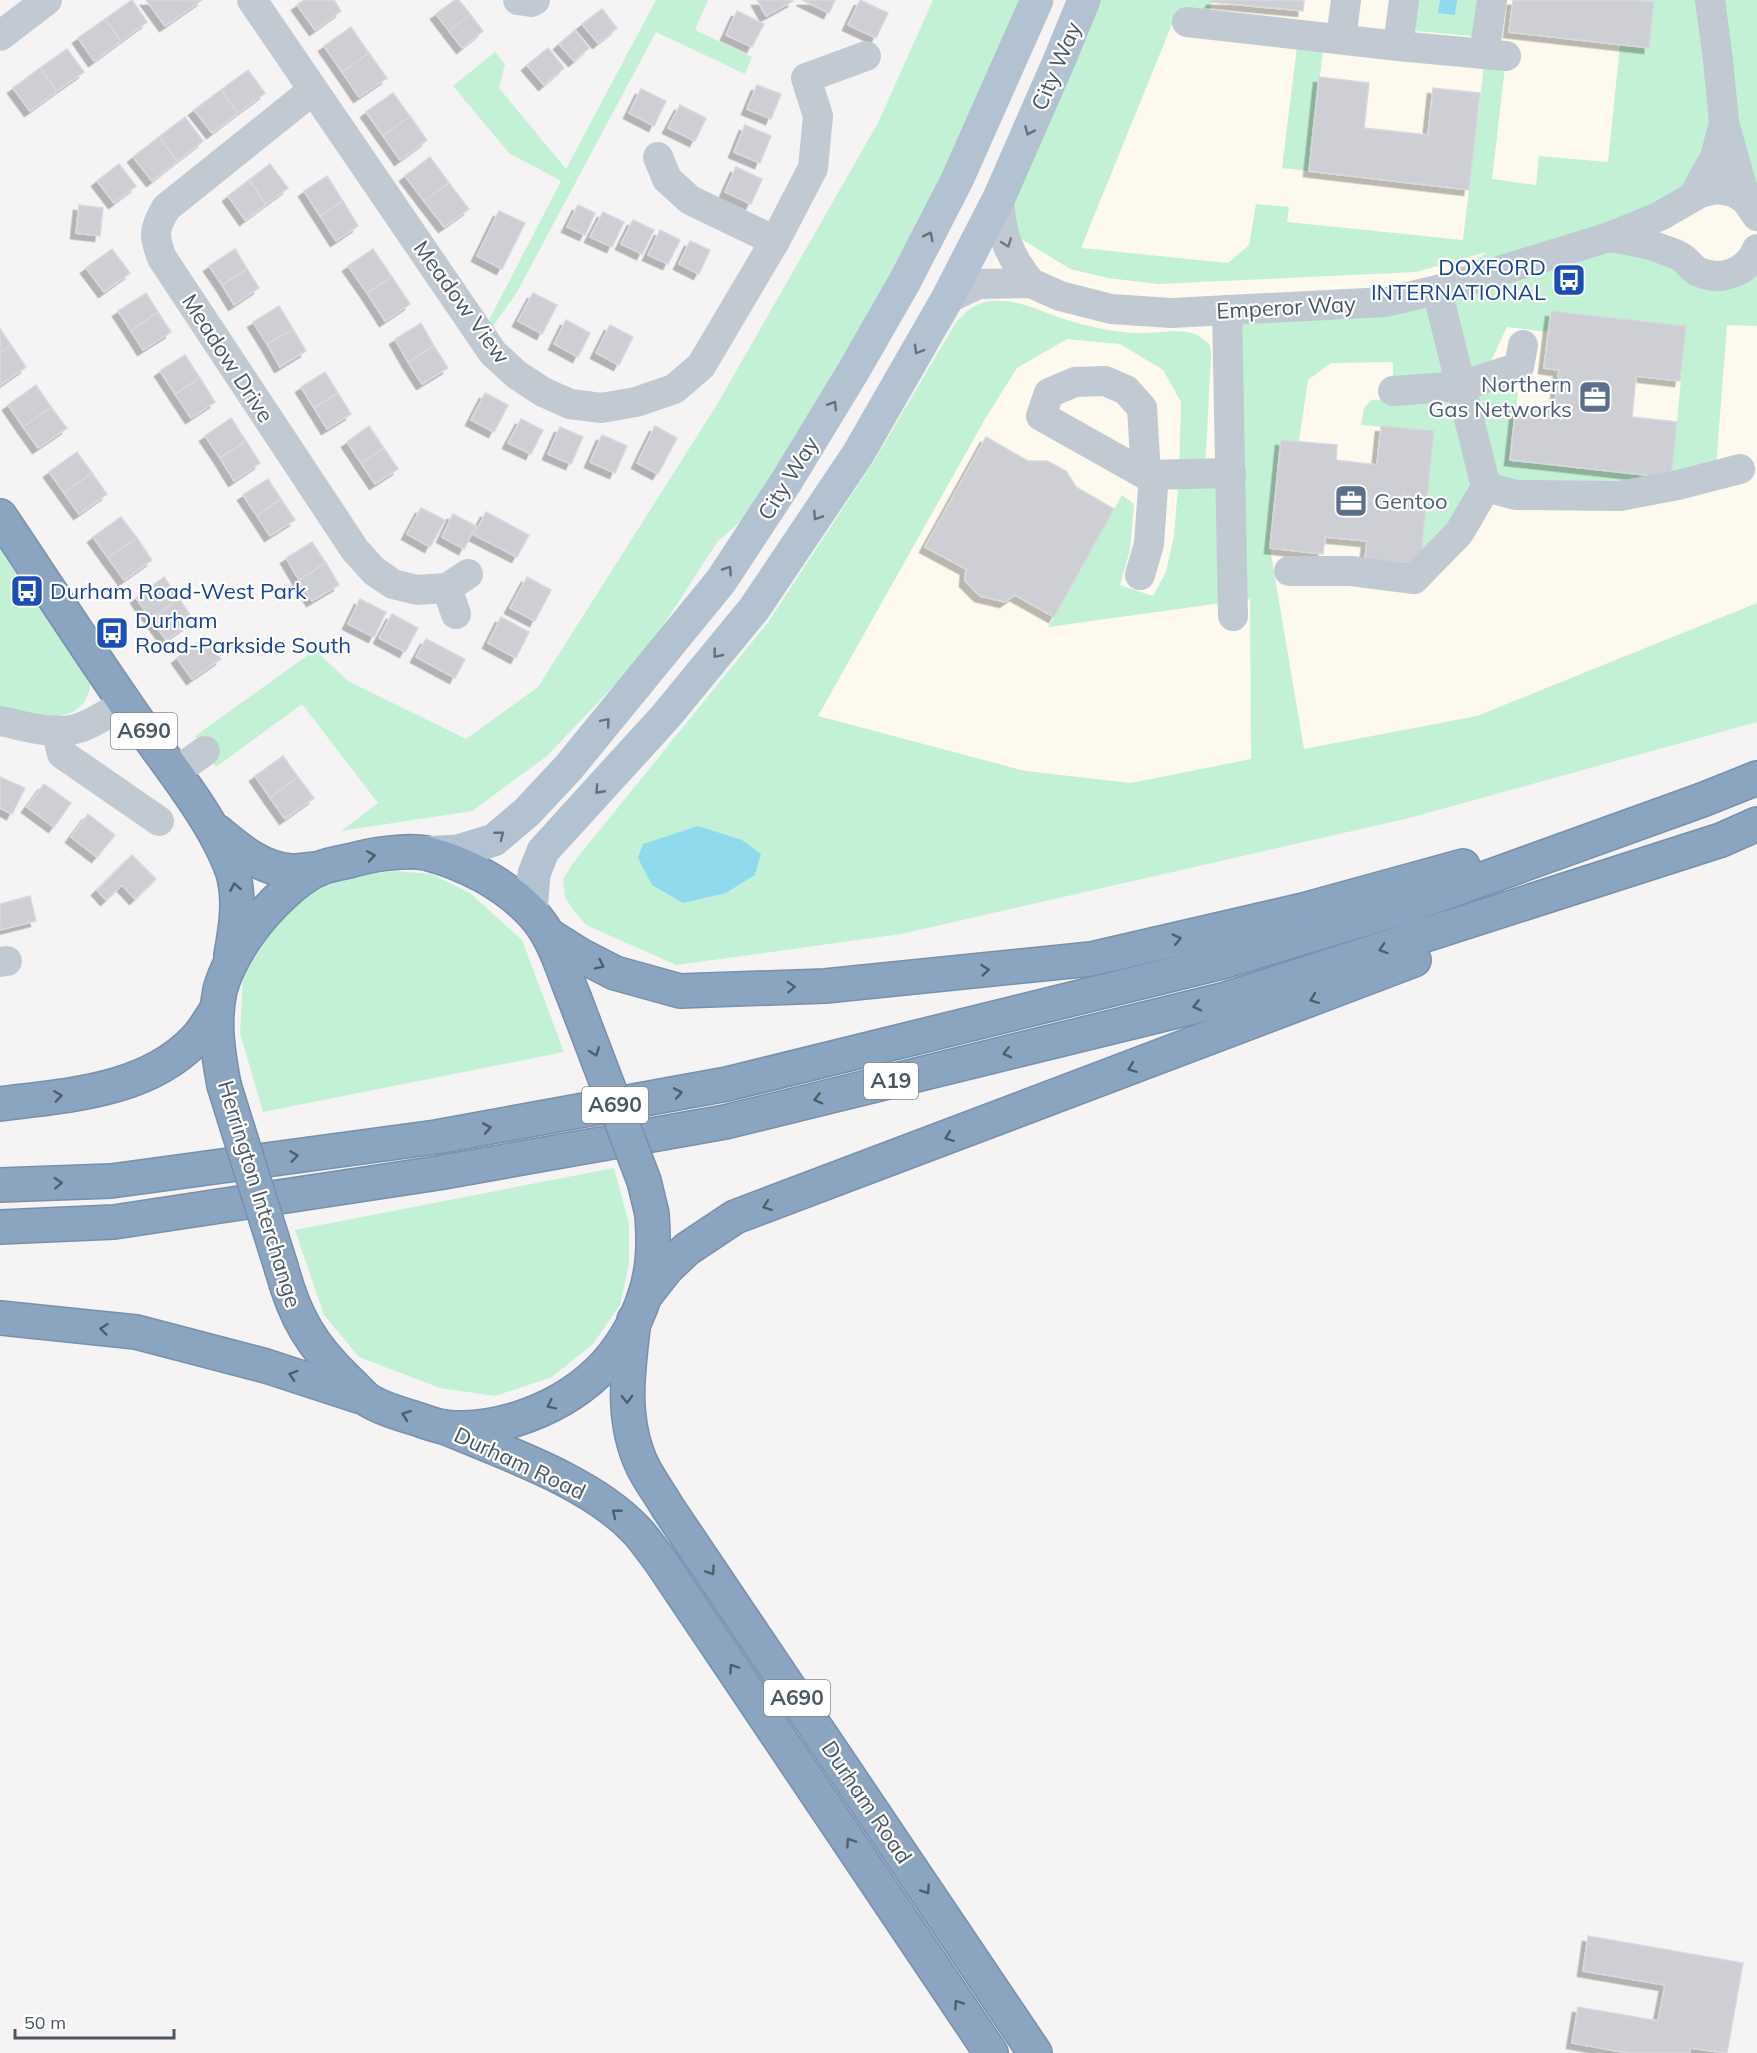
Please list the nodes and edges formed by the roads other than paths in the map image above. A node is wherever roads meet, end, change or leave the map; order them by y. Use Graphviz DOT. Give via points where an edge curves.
graph roads {
  1 [pos="252,0"];
  2 [pos="518,0"];
  3 [pos="535,0"];
  4 [pos="1037,0"];
  5 [pos="1084,0"];
  6 [pos="1346,0"];
  7 [pos="1404,0"];
  8 [pos="1492,0"];
  9 [pos="1710,0"];
  10 [pos="38,3"];
  11 [pos="1187,22"];
  12 [pos="0,36"];
  13 [pos="1341,39"];
  14 [pos="1398,46"];
  15 [pos="866,56"];
  16 [pos="313,90"];
  17 [pos="1724,122"];
  18 [pos="658,156"];
  19 [pos="999,198"];
  20 [pos="1690,200"];
  21 [pos="1755,212"];
  22 [pos="1609,237"];
  23 [pos="775,241"];
  24 [pos="1681,256"];
  25 [pos="1753,258"];
  26 [pos="1031,283"];
  27 [pos="1437,290"];
  28 [pos="948,299"];
  29 [pos="1227,310"];
  30 [pos="1523,345"];
  31 [pos="1461,386"];
  32 [pos="1393,391"];
  33 [pos="1740,469"];
  34 [pos="1232,472"];
  35 [pos="1486,487"];
  36 [pos="0,516"];
  37 [pos="1289,571"];
  38 [pos="1140,575"];
  39 [pos="457,592"];
  40 [pos="1233,616"];
  41 [pos="125,703"];
  42 [pos="0,721"];
  43 [pos="56,730"];
  44 [pos="205,751"];
  45 [pos="174,773"];
  46 [pos="1757,778"];
  47 [pos="1702,800"];
  48 [pos="159,821"];
  49 [pos="1757,824"];
  50 [pos="210,825"];
  51 [pos="1720,840"];
  52 [pos="424,853"];
  53 [pos="319,869"];
  54 [pos="541,924"];
  55 [pos="229,966"];
  56 [pos="217,1010"];
  57 [pos="0,1104"];
  58 [pos="0,1185"];
  59 [pos="0,1227"];
  60 [pos="640,1308"];
  61 [pos="0,1318"];
  62 [pos="368,1400"];
  63 [pos="444,1427"];
  64 [pos="991,2053"];
  65 [pos="1035,2053"];
  1 -- 16 [label="street, Meadow View"];
  2 -- 3 [label="street"];
  52 -- 4 [label="main road, City Way, one-way" via="458,851 494,840 527,812 569,767 721,581 848,381 905,281 957,180"];
  5 -- 19 [label="main road, City Way, one-way"];
  6 -- 13 [label="street"];
  7 -- 14 [label="street"];
  8 -- 14 [label="street" via="1495,55"];
  9 -- 17 [label="street"];
  10 -- 12 [label="street"];
  11 -- 13 [label="street"];
  13 -- 14 [label="street"];
  15 -- 23 [label="street, Meadow View" via="806,78 818,116 813,168"];
  16 -- 23 [label="street, Meadow View" via="493,353 517,375 570,404 601,408 636,402 674,389 700,366"];
  16 -- 39 [label="street, Meadow Drive" via="166,208 156,224 154,238 162,258 355,550 393,584"];
  17 -- 20 [label="street" via="1715,157"];
  17 -- 21 [label="street" via="1742,187"];
  18 -- 23 [label="street" via="668,179 690,200"];
  19 -- 26 [label="street, Emperor Way, one-way" via="1006,244"];
  19 -- 28 [label="main road, City Way"];
  20 -- 21 [label="street, Emperor Way" via="1717,189 1734,192"];
  20 -- 22 [label="street, Emperor Way"];
  20 -- 24 [label="street" via="1677,216 1674,228"];
  22 -- 24 [label="street, Emperor Way" via="1652,245"];
  22 -- 27 [label="street, Emperor Way"];
  24 -- 25 [label="street, Emperor Way" via="1696,271 1708,275 1729,274"];
  26 -- 28 [label="street, Emperor Way" via="978,284"];
  26 -- 29 [label="street, Emperor Way" via="1059,296 1111,309 1172,313"];
  27 -- 29 [label="street, Emperor Way" via="1386,302"];
  27 -- 31 [label="street"];
  28 -- 54 [label="main road, City Way, one-way" via="858,453 754,609 666,716 543,852 534,874"];
  29 -- 34 [label="street"];
  30 -- 31 [label="street" via="1519,367"];
  31 -- 32 [label="street"];
  31 -- 35 [label="street"];
  33 -- 35 [label="street" via="1620,496 1516,495"];
  34 -- 38 [label="street" via="1150,475 1149,544"];
  34 -- 40 [label="street"];
  35 -- 37 [label="street" via="1459,533 1414,579 1351,571"];
  36 -- 41 [label="highway, A690"];
  41 -- 43 [label="street" via="81,728"];
  41 -- 45 [label="highway, A690"];
  42 -- 43 [label="street"];
  43 -- 48 [label="street" via="62,754"];
  44 -- 45 [label="street"];
  45 -- 50 [label="highway, A690"];
  46 -- 47 [label="highway, A19"];
  54 -- 47 [label="highway, Herrington Interchange, one-way" via="580,955 615,973 680,992 825,986 1091,959 1303,910"];
  58 -- 47 [label="highway, A19, one-way" via="111,1180 424,1138 727,1084 1222,962 1411,905"];
  49 -- 51 [label="highway, A19"];
  50 -- 53 [label="highway, A690" via="249,858 263,864 289,871"];
  55 -- 50 [label="highway, A690, one-way" via="237,901 232,871"];
  51 -- 59 [label="highway, A19, one-way" via="1226,999 725,1122 438,1173 114,1222"];
  51 -- 60 [label="highway, one-way" via="1281,1012 735,1217 687,1249 667,1268"];
  53 -- 52 [label="highway, Herrington Interchange / A690, one-way" via="365,856"];
  52 -- 54 [label="highway, Herrington Interchange / A690" via="472,870 501,886"];
  53 -- 55 [label="highway, Herrington Interchange" via="262,914"];
  54 -- 60 [label="highway, Herrington Interchange / A690, one-way, bridge" via="574,997 644,1181 652,1214 654,1254"];
  55 -- 56 [label="highway, Herrington Interchange / A690"];
  57 -- 56 [label="highway, one-way" via="96,1090 139,1077 173,1059 196,1040"];
  56 -- 62 [label="highway, Herrington Interchange / A690, bridge" via="216,1045 224,1085 290,1300 317,1348"];
  60 -- 63 [label="highway, Herrington Interchange / A690, one-way" via="620,1347 602,1368 556,1404 502,1423"];
  60 -- 65 [label="highway, Durham Road / A690, one-way" via="626,1380 627,1411 643,1466"];
  62 -- 61 [label="highway, one-way" via="266,1366 136,1332"];
  63 -- 62 [label="highway, Herrington Interchange / A690, one-way"];
  64 -- 63 [label="highway, Durham Road / A690, one-way" via="636,1529 574,1485"];
}
